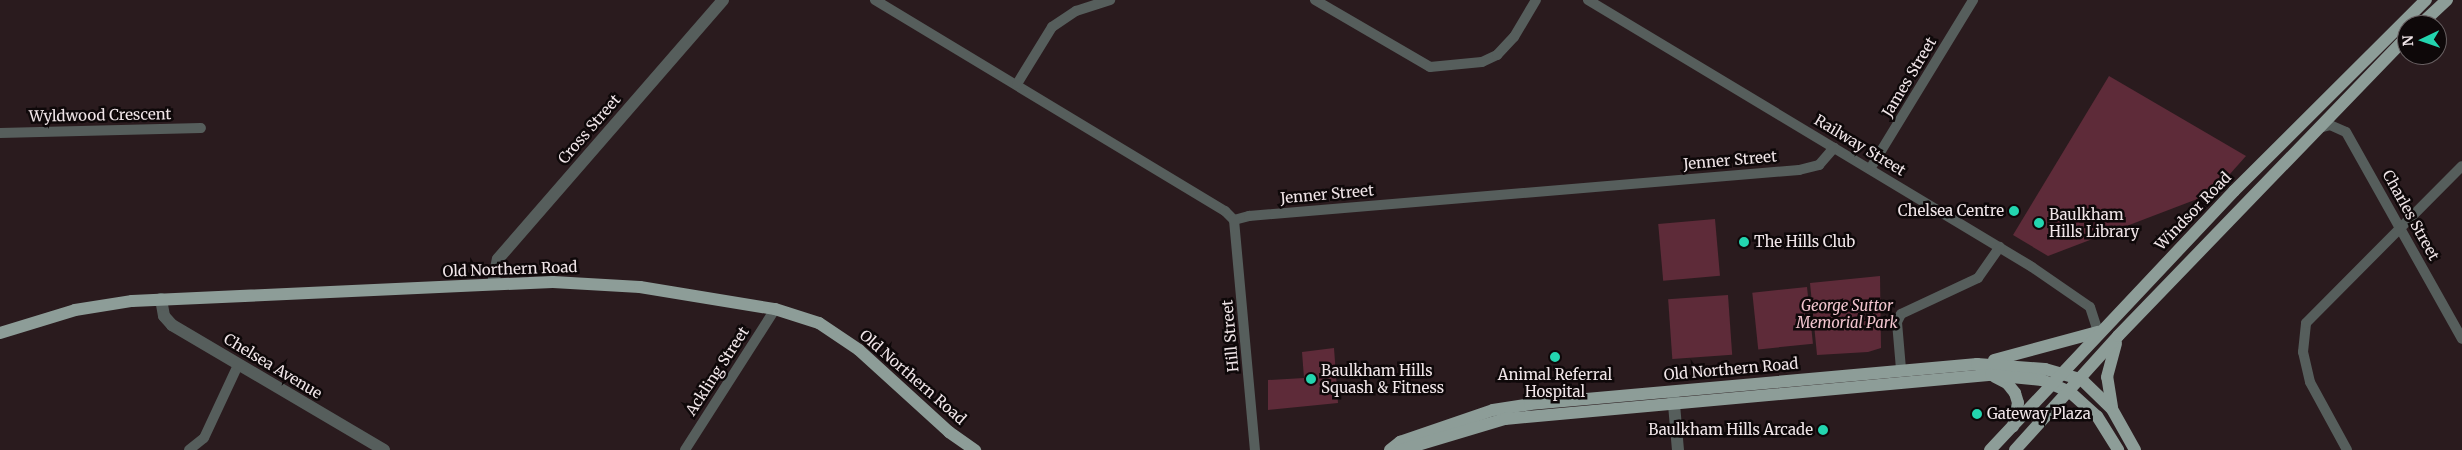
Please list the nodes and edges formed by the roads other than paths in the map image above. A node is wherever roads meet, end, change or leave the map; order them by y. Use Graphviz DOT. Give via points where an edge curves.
graph roads {
  1 [pos="723,0"];
  2 [pos="875,0"];
  3 [pos="1110,0"];
  4 [pos="1315,0"];
  5 [pos="1536,0"];
  6 [pos="1588,0"];
  7 [pos="1973,0"];
  8 [pos="2426,0"];
  9 [pos="2447,0"];
  10 [pos="2431,15"];
  11 [pos="2397,47"];
  12 [pos="1017,84"];
  13 [pos="201,128"];
  14 [pos="2318,129"];
  15 [pos="0,133"];
  16 [pos="1834,148"];
  17 [pos="2462,166"];
  18 [pos="1870,169"];
  19 [pos="1234,220"];
  20 [pos="2403,225"];
  21 [pos="2000,247"];
  22 [pos="493,284"];
  23 [pos="161,299"];
  24 [pos="775,309"];
  25 [pos="2098,332"];
  26 [pos="0,333"];
  27 [pos="2118,336"];
  28 [pos="2462,339"];
  29 [pos="1977,364"];
  30 [pos="238,365"];
  31 [pos="1901,369"];
  32 [pos="2063,372"];
  33 [pos="1990,375"];
  34 [pos="2081,379"];
  35 [pos="2052,383"];
  36 [pos="2070,392"];
  37 [pos="1673,396"];
  38 [pos="2112,409"];
  39 [pos="2012,428"];
  40 [pos="189,450"];
  41 [pos="384,450"];
  42 [pos="685,450"];
  43 [pos="975,450"];
  44 [pos="1255,450"];
  45 [pos="1390,450"];
  46 [pos="1402,450"];
  47 [pos="1678,450"];
  48 [pos="1990,450"];
  49 [pos="2014,450"];
  50 [pos="2118,450"];
  51 [pos="2135,450"];
  52 [pos="2347,450"];
  1 -- 22 [label="street, Cross Street" via="502,254 495,266"];
  2 -- 12 [label="street"];
  3 -- 12 [label="street" via="1070,14 1052,27"];
  4 -- 5 [label="street" via="1430,67 1482,62 1497,55 1514,37"];
  6 -- 16 [label="street, Railway Street"];
  7 -- 18 [label="street, James Street"];
  8 -- 25 [label="main road, Windsor Road"];
  9 -- 10 [label="main road"];
  11 -- 14 [label="main road"];
  12 -- 19 [label="street" via="1225,211"];
  13 -- 15 [label="street, Wyldwood Crescent"];
  14 -- 20 [label="street, Charles Street" via="2330,125 2346,132"];
  14 -- 27 [label="main road"];
  16 -- 18 [label="street, Railway Street"];
  16 -- 19 [label="street, Jenner Street" via="1819,165 1799,170 1249,216"];
  17 -- 20 [label="street"];
  18 -- 21 [label="street, Railway Street"];
  19 -- 44 [label="street, Hill Street"];
  20 -- 28 [label="street, Charles Street"];
  20 -- 52 [label="street" via="2306,322 2303,352 2310,382"];
  21 -- 25 [label="street, Railway Street" via="2090,306"];
  21 -- 31 [label="street" via="1978,278 1901,314 1897,322"];
  22 -- 23 [label="main road, Old Northern Road"];
  22 -- 24 [label="main road, Old Northern Road" via="598,283 704,296"];
  23 -- 26 [label="main road, Old Northern Road" via="74,310"];
  23 -- 30 [label="street, Chelsea Avenue" via="164,316 172,325"];
  24 -- 42 [label="street, Ackling Street"];
  24 -- 43 [label="main road, Old Northern Road" via="798,314 836,332 949,432"];
  25 -- 29 [label="main road"];
  25 -- 32 [label="main road, Windsor Road"];
  27 -- 34 [label="main road"];
  27 -- 38 [label="main road" via="2108,369"];
  29 -- 31 [label="main road, Old Northern Road"];
  29 -- 32 [label="main road, Old Northern Road" via="2012,364"];
  30 -- 40 [label="street" via="204,438"];
  30 -- 41 [label="street, Chelsea Avenue"];
  31 -- 37 [label="main road, Old Northern Road"];
  32 -- 34 [label="main road, Old Northern Road"];
  32 -- 35 [label="main road, Windsor Road"];
  33 -- 35 [label="main road, Old Northern Road" via="2021,376"];
  33 -- 37 [label="main road, Old Northern Road"];
  33 -- 39 [label="main road" via="2007,383 2015,393 2018,403"];
  34 -- 36 [label="main road"];
  34 -- 38 [label="main road"];
  35 -- 36 [label="main road, Old Northern Road"];
  35 -- 39 [label="main road, Windsor Road"];
  36 -- 49 [label="main road"];
  36 -- 50 [label="main road, Old Northern Road" via="2097,416"];
  37 -- 45 [label="main road, Old Northern Road" via="1493,410 1400,442"];
  37 -- 46 [label="main road, Old Northern Road" via="1505,419"];
  37 -- 47 [label="street"];
  38 -- 51 [label="main road"];
  39 -- 48 [label="main road, Windsor Road"];
}
